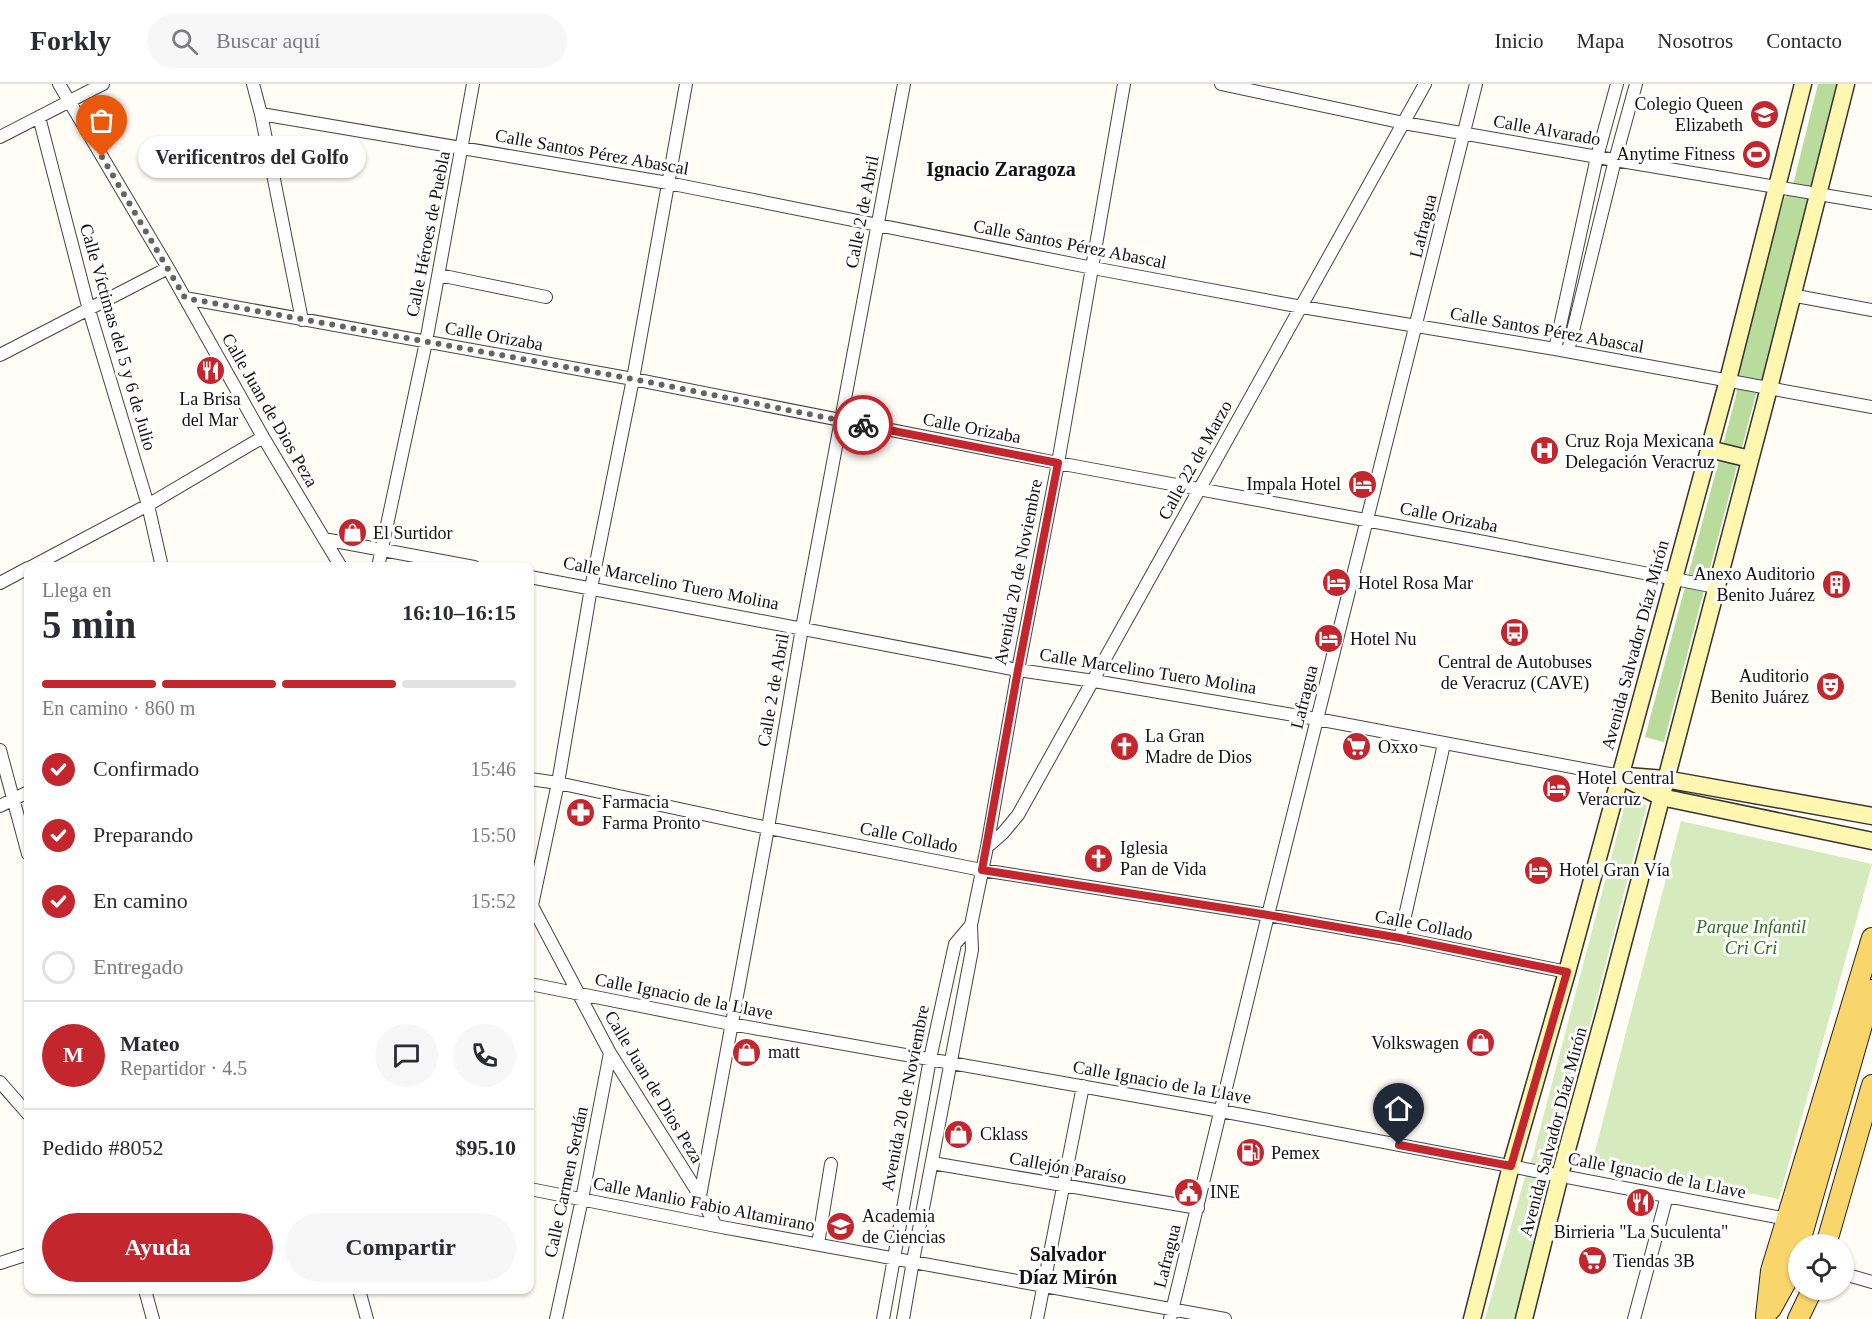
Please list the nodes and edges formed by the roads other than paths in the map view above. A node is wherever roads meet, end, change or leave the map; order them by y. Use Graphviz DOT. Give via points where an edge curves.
graph roads {
  1 [pos="59,84"];
  2 [pos="103,84"];
  3 [pos="253,84"];
  4 [pos="473,84"];
  5 [pos="686,84"];
  6 [pos="904,84"];
  7 [pos="1124,84"];
  8 [pos="1221,84"];
  9 [pos="1425,84"];
  10 [pos="1476,84"];
  11 [pos="1617,84"];
  12 [pos="1636,84"];
  13 [pos="1803,84"];
  14 [pos="1846,84"];
  15 [pos="69,102"];
  16 [pos="261,114"];
  17 [pos="39,117"];
  18 [pos="1404,123"];
  19 [pos="1464,133"];
  20 [pos="0,137"];
  21 [pos="462,149"];
  22 [pos="1597,157"];
  23 [pos="1615,160"];
  24 [pos="668,183"];
  25 [pos="1776,187"];
  26 [pos="1818,193"];
  27 [pos="1872,203"];
  28 [pos="878,224"];
  29 [pos="168,268"];
  30 [pos="1093,268"];
  31 [pos="439,275"];
  32 [pos="1791,295"];
  33 [pos="546,297"];
  34 [pos="185,298"];
  35 [pos="1302,307"];
  36 [pos="89,310"];
  37 [pos="1872,310"];
  38 [pos="302,320"];
  39 [pos="1416,326"];
  40 [pos="426,342"];
  41 [pos="1555,349"];
  42 [pos="1568,351"];
  43 [pos="0,355"];
  44 [pos="633,379"];
  45 [pos="1728,380"];
  46 [pos="1769,388"];
  47 [pos="1872,407"];
  48 [pos="841,421"];
  49 [pos="263,437"];
  50 [pos="1709,449"];
  51 [pos="1750,459"];
  52 [pos="1058,463"];
  53 [pos="1199,490"];
  54 [pos="148,505"];
  55 [pos="1368,520"];
  56 [pos="324,539"];
  57 [pos="382,551"];
  58 [pos="41,562"];
  59 [pos="161,562"];
  60 [pos="338,562"];
  61 [pos="379,562"];
  62 [pos="445,562"];
  63 [pos="24,571"];
  64 [pos="534,578"];
  65 [pos="1674,578"];
  66 [pos="0,584"];
  67 [pos="1716,587"];
  68 [pos="591,588"];
  69 [pos="802,628"];
  70 [pos="1018,670"];
  71 [pos="1094,681"];
  72 [pos="1317,719"];
  73 [pos="1444,744"];
  74 [pos="0,750"];
  75 [pos="1620,776"];
  76 [pos="1665,779"];
  77 [pos="534,780"];
  78 [pos="558,783"];
  79 [pos="24,794"];
  80 [pos="1661,797"];
  81 [pos="14,800"];
  82 [pos="0,806"];
  83 [pos="1872,816"];
  84 [pos="768,828"];
  85 [pos="24,839"];
  86 [pos="1872,841"];
  87 [pos="987,847"];
  88 [pos="982,870"];
  89 [pos="534,888"];
  90 [pos="534,912"];
  91 [pos="1268,915"];
  92 [pos="971,925"];
  93 [pos="1400,938"];
  94 [pos="1872,938"];
  95 [pos="1567,972"];
  96 [pos="534,985"];
  97 [pos="1872,990"];
  98 [pos="578,993"];
  99 [pos="731,1024"];
  100 [pos="1872,1034"];
  101 [pos="610,1053"];
  102 [pos="930,1059"];
  103 [pos="951,1063"];
  104 [pos="0,1082"];
  105 [pos="1872,1084"];
  106 [pos="1083,1086"];
  107 [pos="24,1109"];
  108 [pos="1221,1111"];
  109 [pos="1841,1120"];
  110 [pos="932,1163"];
  111 [pos="831,1164"];
  112 [pos="1511,1166"];
  113 [pos="1560,1175"];
  114 [pos="1064,1186"];
  115 [pos="534,1190"];
  116 [pos="699,1196"];
  117 [pos="1667,1196"];
  118 [pos="582,1198"];
  119 [pos="1198,1208"];
  120 [pos="1787,1219"];
  121 [pos="716,1226"];
  122 [pos="1803,1234"];
  123 [pos="1814,1234"];
  124 [pos="1829,1234"];
  125 [pos="818,1244"];
  126 [pos="24,1255"];
  127 [pos="893,1258"];
  128 [pos="913,1261"];
  129 [pos="0,1263"];
  130 [pos="1854,1277"];
  131 [pos="1788,1278"];
  132 [pos="1872,1282"];
  133 [pos="1044,1286"];
  134 [pos="147,1294"];
  135 [pos="360,1294"];
  136 [pos="1799,1300"];
  137 [pos="1807,1300"];
  138 [pos="1171,1314"];
  139 [pos="1766,1317"];
  140 [pos="153,1319"];
  141 [pos="367,1319"];
  142 [pos="556,1319"];
  143 [pos="883,1319"];
  144 [pos="903,1319"];
  145 [pos="1037,1319"];
  146 [pos="1225,1319"];
  147 [pos="1472,1319"];
  148 [pos="1524,1319"];
  149 [pos="1634,1319"];
  150 [pos="1797,1319"];
  1 -- 15 [label="street, Calle Juan de Dios Peza"];
  2 -- 15 [label="street"];
  3 -- 16 [label="street"];
  4 -- 21 [label="street, Calle Héroes de Puebla"];
  5 -- 24 [label="street"];
  6 -- 28 [label="street, Calle 2 de Abril"];
  7 -- 30 [label="street, Avenida 20 de Noviembre"];
  8 -- 18 [label="street, Calle Alvarado"];
  9 -- 18 [label="street, Calle 22 de Marzo"];
  10 -- 19 [label="street, Lafragua"];
  11 -- 22 [label="street"];
  12 -- 23 [label="street"];
  13 -- 25 [label="main road, Avenida Salvador Díaz Mirón"];
  14 -- 26 [label="main road, Avenida Salvador Díaz Mirón"];
  15 -- 17 [label="street"];
  15 -- 29 [label="street, Calle Juan de Dios Peza"];
  16 -- 21 [label="street, Calle Santos Pérez Abascal"];
  16 -- 38 [label="street"];
  17 -- 20 [label="street"];
  17 -- 36 [label="street, Calle Víctimas del 5 y 6 de Julio"];
  18 -- 19 [label="street, Calle Alvarado"];
  18 -- 35 [label="street, Calle 22 de Marzo"];
  19 -- 22 [label="street, Calle Alvarado"];
  19 -- 39 [label="street, Lafragua"];
  21 -- 24 [label="street, Calle Santos Pérez Abascal"];
  21 -- 31 [label="street, Calle Héroes de Puebla"];
  22 -- 23 [label="street, Calle Alvarado"];
  22 -- 41 [label="street"];
  23 -- 25 [label="street, Calle Alvarado"];
  23 -- 42 [label="street"];
  24 -- 28 [label="street, Calle Santos Pérez Abascal"];
  24 -- 44 [label="street"];
  25 -- 26 [label="street, Calle Alvarado"];
  25 -- 45 [label="main road, Avenida Salvador Díaz Mirón"];
  26 -- 27 [label="street, Calle Alvarado"];
  26 -- 32 [label="main road, Avenida Salvador Díaz Mirón"];
  28 -- 30 [label="street, Calle Santos Pérez Abascal"];
  28 -- 48 [label="street, Calle 2 de Abril"];
  29 -- 34 [label="street, Calle Juan de Dios Peza"];
  29 -- 36 [label="street"];
  30 -- 35 [label="street, Calle Santos Pérez Abascal"];
  30 -- 52 [label="street, Avenida 20 de Noviembre"];
  31 -- 33 [label="street"];
  31 -- 40 [label="street, Calle Héroes de Puebla"];
  32 -- 37 [label="street"];
  32 -- 46 [label="main road, Avenida Salvador Díaz Mirón"];
  34 -- 38 [label="street, Calle Orizaba"];
  34 -- 49 [label="street, Calle Juan de Dios Peza"];
  35 -- 39 [label="street, Calle Santos Pérez Abascal"];
  35 -- 53 [label="street, Calle 22 de Marzo"];
  36 -- 43 [label="street"];
  36 -- 54 [label="street, Calle Víctimas del 5 y 6 de Julio"];
  38 -- 40 [label="street, Calle Orizaba"];
  39 -- 41 [label="street, Calle Santos Pérez Abascal"];
  39 -- 55 [label="street, Lafragua"];
  40 -- 44 [label="street, Calle Orizaba"];
  40 -- 57 [label="street, Calle Héroes de Puebla"];
  41 -- 42 [label="street, Calle Santos Pérez Abascal"];
  42 -- 45 [label="street, Calle Santos Pérez Abascal"];
  44 -- 48 [label="street, Calle Orizaba"];
  44 -- 68 [label="street"];
  45 -- 46 [label="street, Calle Santos Pérez Abascal"];
  45 -- 50 [label="main road, Avenida Salvador Díaz Mirón"];
  46 -- 47 [label="street, Calle Santos Pérez Abascal"];
  46 -- 51 [label="main road, Avenida Salvador Díaz Mirón"];
  48 -- 52 [label="street, Calle Orizaba"];
  48 -- 69 [label="street, Calle 2 de Abril"];
  49 -- 54 [label="street"];
  49 -- 56 [label="street, Calle Juan de Dios Peza"];
  50 -- 51 [label="main road"];
  50 -- 65 [label="main road, Avenida Salvador Díaz Mirón"];
  51 -- 67 [label="main road, Avenida Salvador Díaz Mirón"];
  52 -- 53 [label="street, Calle Orizaba"];
  52 -- 70 [label="street, Avenida 20 de Noviembre"];
  53 -- 55 [label="street, Calle Orizaba"];
  53 -- 71 [label="street, Calle 22 de Marzo"];
  54 -- 58 [label="street"];
  54 -- 59 [label="street, Calle Víctimas del 5 y 6 de Julio"];
  55 -- 65 [label="street, Calle Orizaba"];
  55 -- 72 [label="street, Lafragua"];
  56 -- 57 [label="street"];
  56 -- 60 [label="street, Calle Juan de Dios Peza"];
  57 -- 61 [label="street, Calle Héroes de Puebla"];
  57 -- 62 [label="street"];
  63 -- 66 [label="street"];
  64 -- 68 [label="street, Calle Marcelino Tuero Molina"];
  65 -- 67 [label="street, Calle Orizaba"];
  65 -- 75 [label="main road, Avenida Salvador Díaz Mirón"];
  67 -- 76 [label="main road, Avenida Salvador Díaz Mirón"];
  68 -- 69 [label="street, Calle Marcelino Tuero Molina"];
  68 -- 78 [label="street"];
  69 -- 70 [label="street, Calle Marcelino Tuero Molina"];
  69 -- 84 [label="street, Calle 2 de Abril"];
  70 -- 71 [label="street, Calle Marcelino Tuero Molina"];
  70 -- 87 [label="street, Avenida 20 de Noviembre"];
  71 -- 72 [label="street, Calle Marcelino Tuero Molina"];
  71 -- 87 [label="street, Calle 22 de Marzo" via="1018,815"];
  72 -- 73 [label="street, Calle Marcelino Tuero Molina"];
  72 -- 91 [label="street, Lafragua"];
  73 -- 75 [label="street, Calle Marcelino Tuero Molina"];
  73 -- 93 [label="street"];
  74 -- 81 [label="street"];
  75 -- 76 [label="main road, Calle Marcelino Tuero Molina"];
  75 -- 80 [label="main road, Calle Marcelino Tuero Molina"];
  75 -- 95 [label="main road, Avenida Salvador Díaz Mirón"];
  76 -- 80 [label="main road, Avenida Salvador Díaz Mirón"];
  76 -- 83 [label="main road, Calle Marcelino Tuero Molina"];
  77 -- 78 [label="street, Calle Collado"];
  78 -- 84 [label="street, Calle Collado"];
  78 -- 89 [label="street"];
  79 -- 81 [label="street"];
  80 -- 86 [label="main road, Calle Marcelino Tuero Molina"];
  80 -- 113 [label="main road, Avenida Salvador Díaz Mirón"];
  81 -- 82 [label="street"];
  81 -- 85 [label="street"];
  84 -- 88 [label="street, Calle Collado"];
  84 -- 99 [label="street, Calle 2 de Abril"];
  87 -- 88 [label="street, Avenida 20 de Noviembre"];
  88 -- 91 [label="street, Calle Collado"];
  88 -- 92 [label="street, Avenida 20 de Noviembre"];
  90 -- 98 [label="street, Calle Juan de Dios Peza"];
  91 -- 93 [label="street, Calle Collado"];
  91 -- 108 [label="street, Lafragua"];
  92 -- 102 [label="street, Avenida 20 de Noviembre" via="955,944"];
  92 -- 103 [label="street, Avenida 20 de Noviembre" via="972,950"];
  93 -- 95 [label="street, Calle Collado"];
  94 -- 120 [label="main road"];
  95 -- 112 [label="main road, Avenida Salvador Díaz Mirón"];
  96 -- 98 [label="street, Calle Ignacio de la Llave"];
  97 -- 109 [label="main road"];
  98 -- 99 [label="street, Calle Ignacio de la Llave"];
  98 -- 101 [label="street, Calle Juan de Dios Peza"];
  99 -- 102 [label="street, Calle Ignacio de la Llave"];
  99 -- 116 [label="street, Calle 2 de Abril"];
  100 -- 109 [label="main road"];
  101 -- 116 [label="street, Calle Juan de Dios Peza"];
  101 -- 118 [label="street, Calle Carmen Serdán"];
  102 -- 103 [label="street, Calle Ignacio de la Llave"];
  102 -- 127 [label="street, Avenida 20 de Noviembre"];
  103 -- 106 [label="street, Calle Ignacio de la Llave"];
  103 -- 110 [label="street, Avenida 20 de Noviembre"];
  104 -- 107 [label="street"];
  105 -- 124 [label="main road"];
  106 -- 108 [label="street, Calle Ignacio de la Llave"];
  106 -- 114 [label="street"];
  108 -- 112 [label="street, Calle Ignacio de la Llave"];
  108 -- 119 [label="street, Lafragua"];
  109 -- 122 [label="main road"];
  109 -- 123 [label="main road"];
  110 -- 114 [label="street, Callejón Paraíso"];
  110 -- 128 [label="street, Avenida 20 de Noviembre"];
  111 -- 125 [label="street"];
  112 -- 113 [label="street, Calle Ignacio de la Llave"];
  112 -- 147 [label="main road, Avenida Salvador Díaz Mirón"];
  113 -- 117 [label="street, Calle Ignacio de la Llave"];
  113 -- 148 [label="main road, Avenida Salvador Díaz Mirón"];
  114 -- 119 [label="street, Callejón Paraíso"];
  114 -- 133 [label="street"];
  115 -- 118 [label="street, Calle Manlio Fabio Altamirano"];
  116 -- 121 [label="street, Calle Juan de Dios Peza"];
  117 -- 120 [label="street, Calle Ignacio de la Llave"];
  117 -- 149 [label="street"];
  118 -- 121 [label="street, Calle Manlio Fabio Altamirano"];
  118 -- 142 [label="street, Calle Carmen Serdán"];
  119 -- 138 [label="street, Lafragua"];
  120 -- 139 [label="main road" via="1771,1271"];
  121 -- 125 [label="street, Calle Manlio Fabio Altamirano"];
  125 -- 127 [label="street, Calle Manlio Fabio Altamirano"];
  126 -- 129 [label="street"];
  127 -- 128 [label="street, Calle Manlio Fabio Altamirano"];
  127 -- 143 [label="street, Avenida 20 de Noviembre"];
  128 -- 133 [label="street, Calle Manlio Fabio Altamirano"];
  128 -- 144 [label="street, Avenida 20 de Noviembre"];
  130 -- 132 [label="street"];
  131 -- 139 [label="main road"];
  133 -- 138 [label="street, Calle Manlio Fabio Altamirano"];
  133 -- 145 [label="street"];
  134 -- 140 [label="street"];
  135 -- 141 [label="street"];
  136 -- 150 [label="main road"];
  137 -- 150 [label="main road"];
  138 -- 146 [label="street, Calle Manlio Fabio Altamirano"];
}
